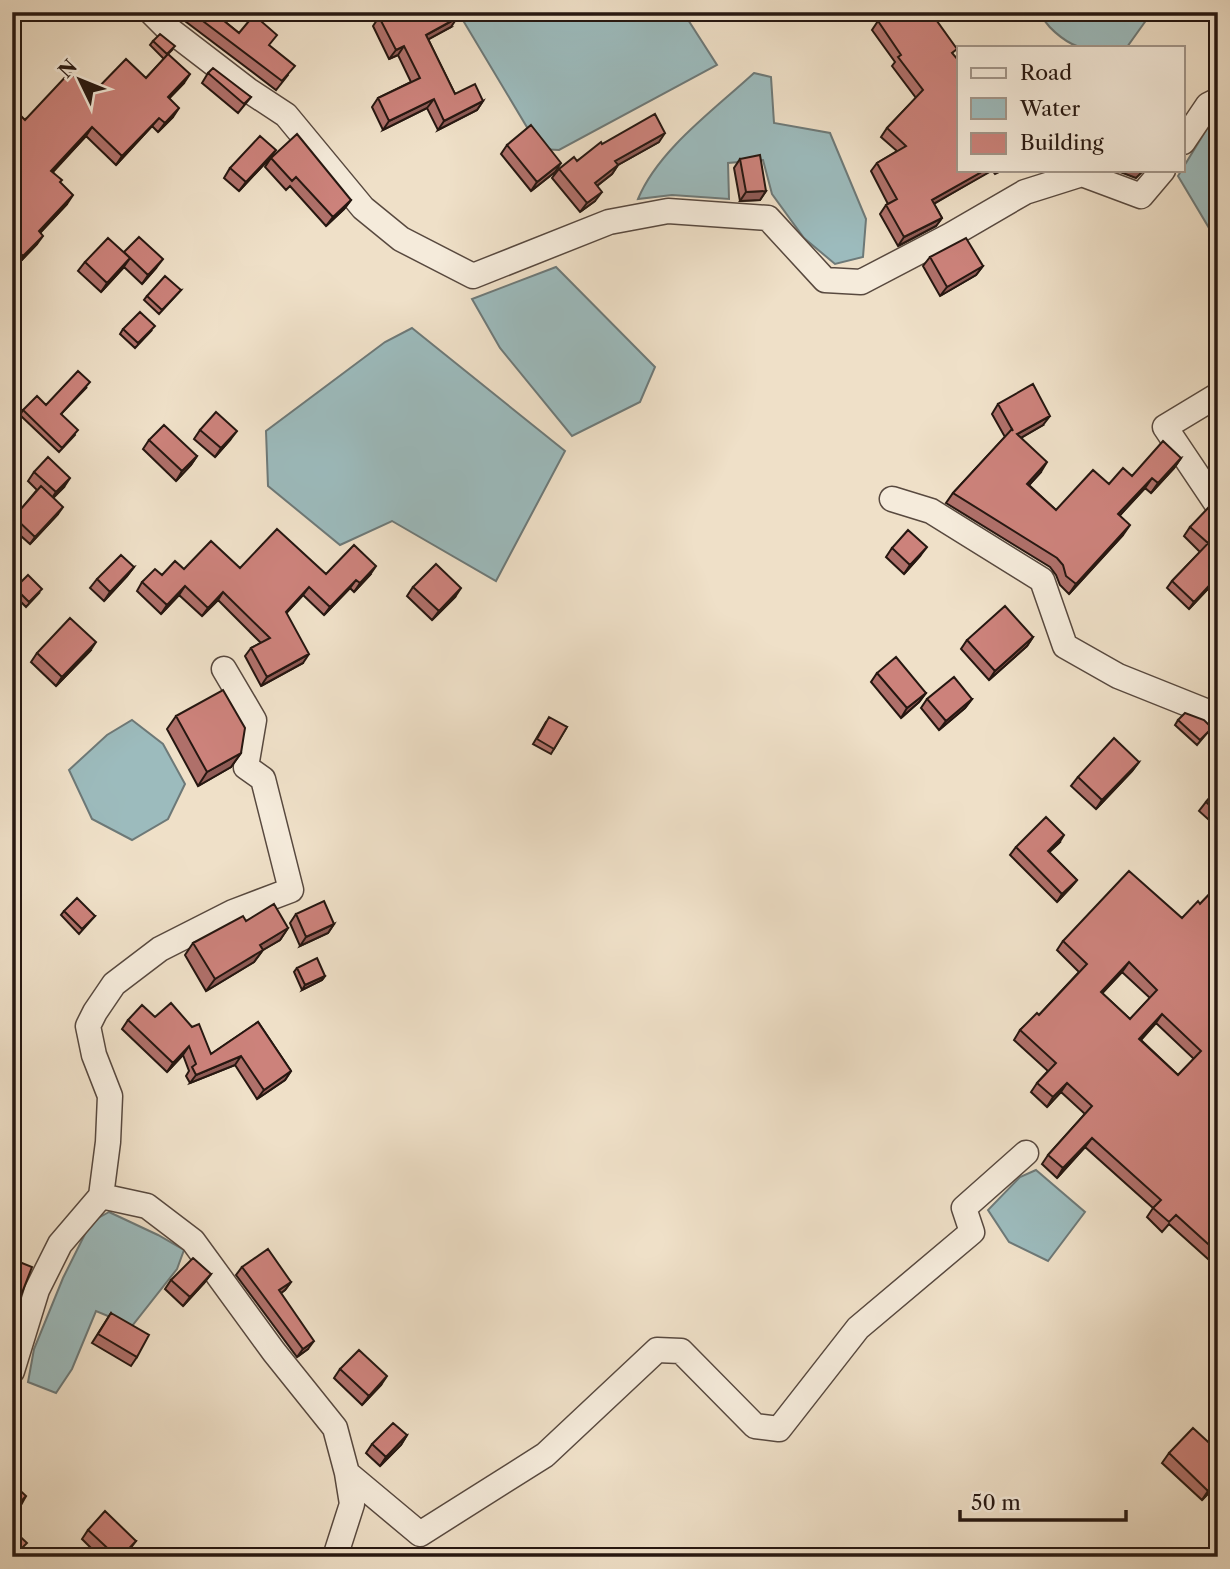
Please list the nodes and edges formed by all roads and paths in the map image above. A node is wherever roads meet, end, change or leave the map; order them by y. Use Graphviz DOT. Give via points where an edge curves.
graph roads {
  1 [pos="151,12"];
  2 [pos="1218,100"];
  3 [pos="1184,141"];
  4 [pos="1161,172"];
  5 [pos="1218,394"];
  6 [pos="892,499"];
  7 [pos="1218,506"];
  8 [pos="224,669"];
  9 [pos="1218,716"];
  10 [pos="1026,1153"];
  11 [pos="101,1196"];
  12 [pos="12,1371"];
  13 [pos="347,1473"];
  14 [pos="335,1557"];
  1 -- 4 [label="street" via="286,115 363,208 401,239 473,276 610,222 668,211 768,218 825,280 861,282 1025,192 1082,174 1142,196"];
  2 -- 3 [label="street" via="1208,105"];
  5 -- 7 [label="street" via="1165,427"];
  6 -- 9 [label="street" via="931,511 1042,580 1065,646 1118,676"];
  8 -- 11 [label="street" via="254,720 246,766 263,779 291,890 233,912 160,950 114,984 95,1012 88,1026 110,1096"];
  10 -- 13 [label="street" via="964,1208 972,1232 858,1328 779,1429 755,1426 681,1351 657,1350 545,1455 420,1534"];
  11 -- 12 [label="street" via="60,1244 37,1290"];
  11 -- 13 [label="street" via="147,1206 192,1241 335,1428"];
  13 -- 14 [label="street" via="352,1504"];
}
